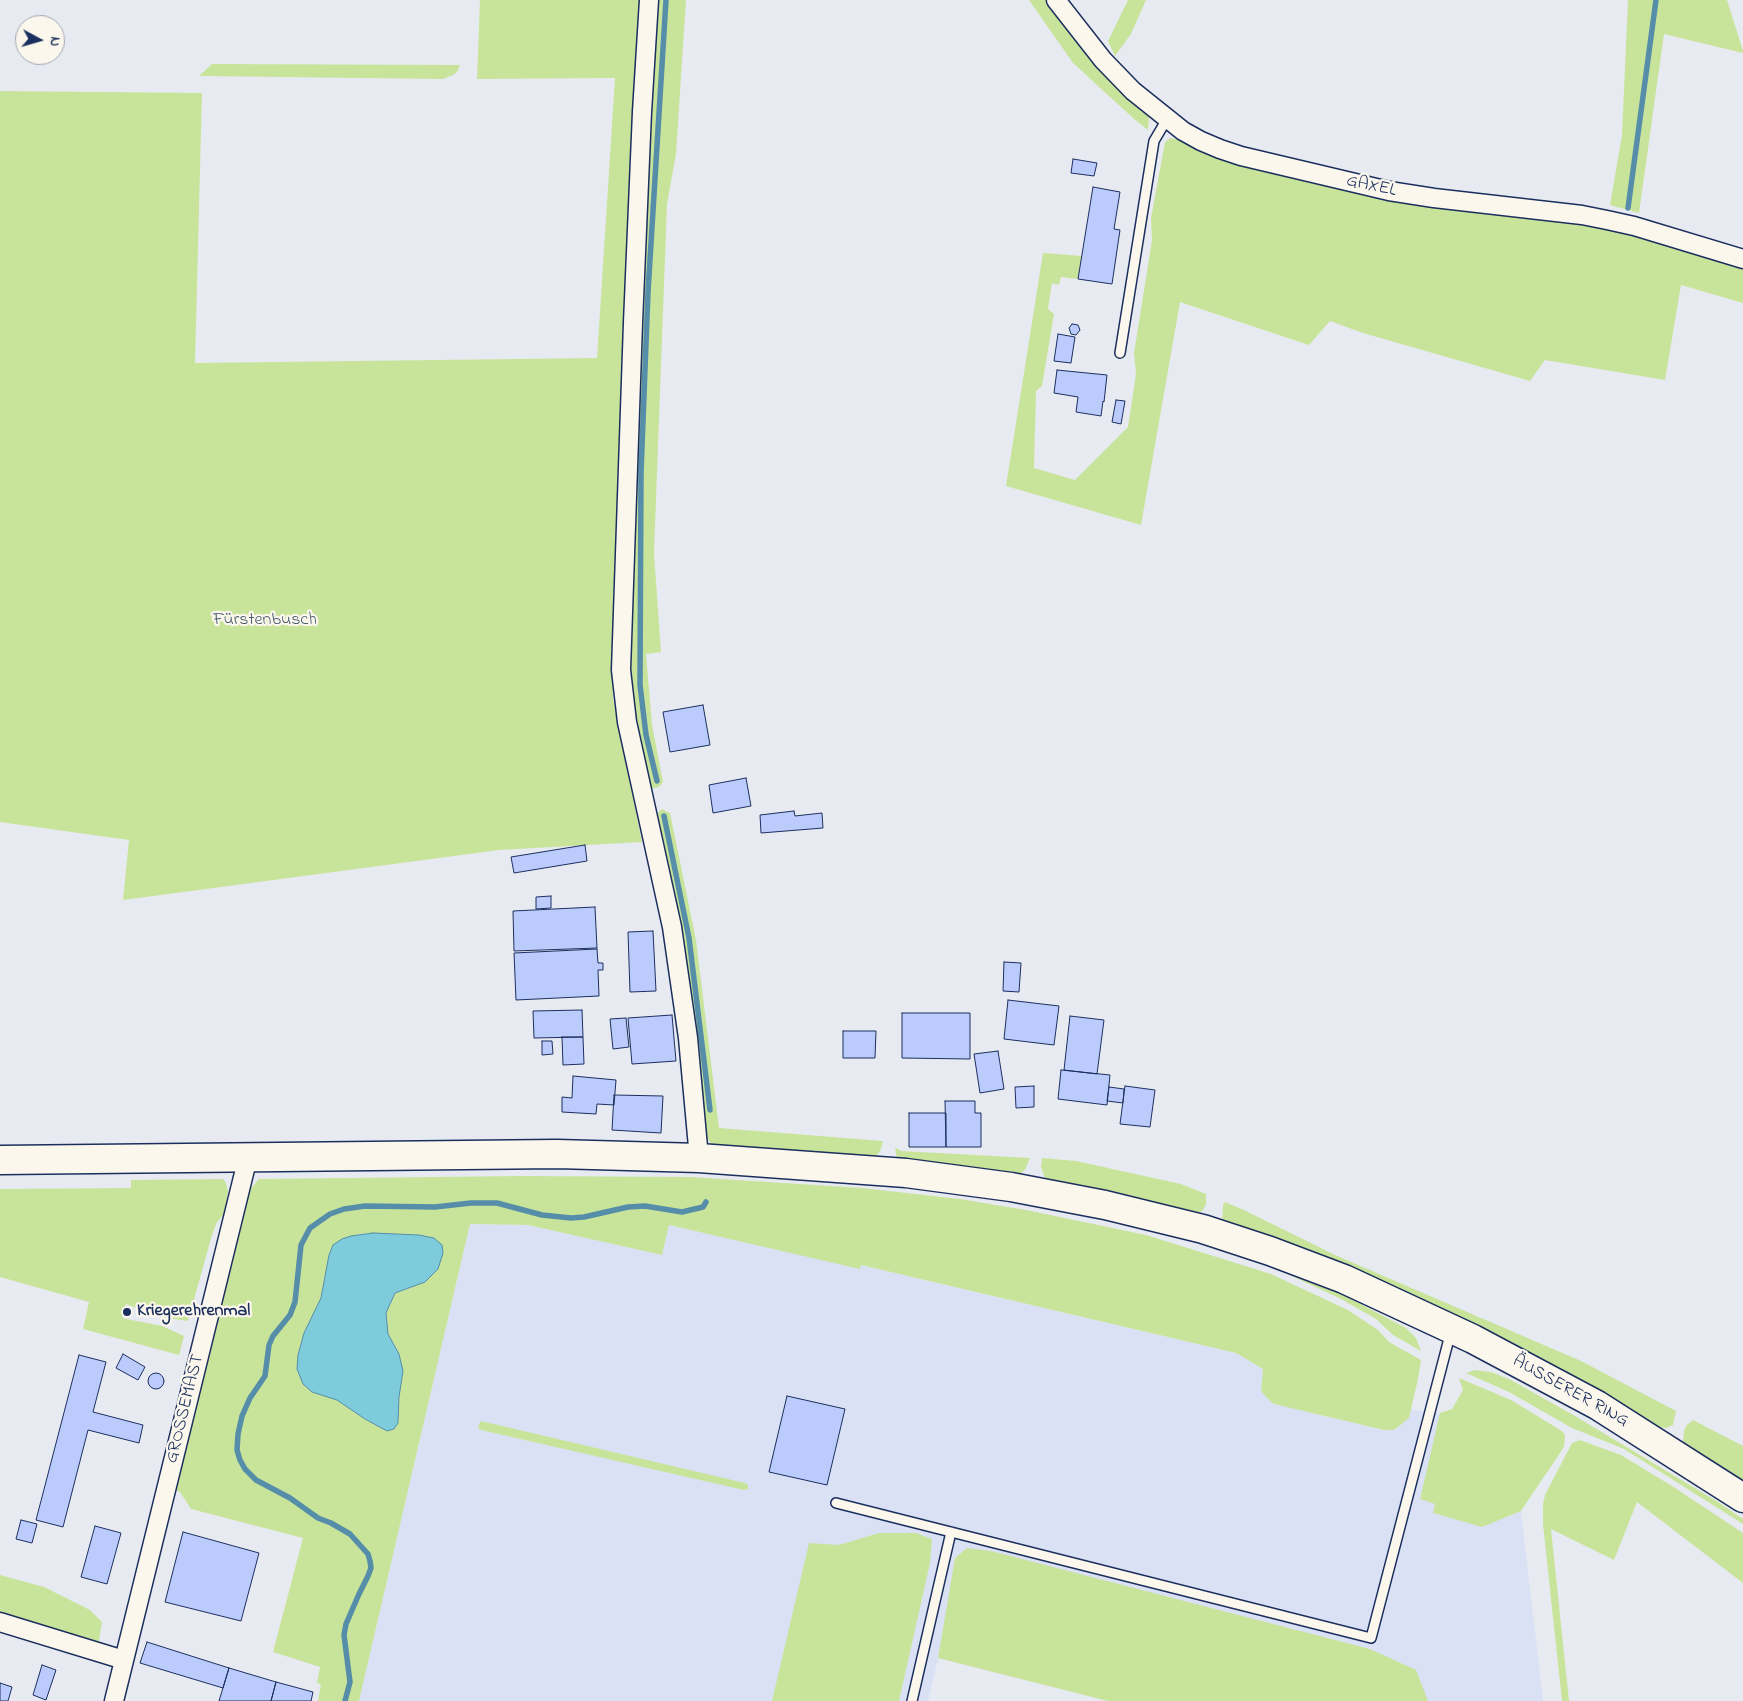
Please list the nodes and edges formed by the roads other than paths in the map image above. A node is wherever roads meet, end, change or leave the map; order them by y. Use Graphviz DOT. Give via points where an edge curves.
graph roads {
  1 [pos="650,0"];
  2 [pos="1056,0"];
  3 [pos="1167,119"];
  4 [pos="1743,259"];
  5 [pos="1120,353"];
  6 [pos="248,1157"];
  7 [pos="699,1158"];
  8 [pos="0,1160"];
  9 [pos="1452,1329"];
  10 [pos="1743,1498"];
  11 [pos="836,1503"];
  12 [pos="951,1532"];
  13 [pos="0,1622"];
  14 [pos="124,1660"];
  15 [pos="114,1701"];
  16 [pos="912,1701"];
  1 -- 7 [label="street" via="633,323 622,670 627,722 672,927 688,1038"];
  2 -- 3 [label="street, GAXEL" via="1117,75"];
  3 -- 4 [label="street, GAXEL" via="1220,149 1327,177 1434,198 1590,217 1634,226"];
  3 -- 5 [label="lane" via="1154,141"];
  6 -- 7 [label="main road, ÄUSSERER RING" via="557,1154"];
  6 -- 8 [label="main road, ÄUSSERER RING"];
  6 -- 14 [label="street, GROSSEMAST"];
  7 -- 9 [label="main road, ÄUSSERER RING" via="906,1173 1010,1187 1105,1205 1203,1229 1270,1251 1344,1279"];
  9 -- 10 [label="main road, ÄUSSERER RING" via="1596,1405"];
  9 -- 12 [label="lane" via="1371,1638"];
  11 -- 12 [label="lane"];
  12 -- 16 [label="lane"];
  13 -- 14 [label="street"];
  14 -- 15 [label="street, GROSSEMAST"];
}
